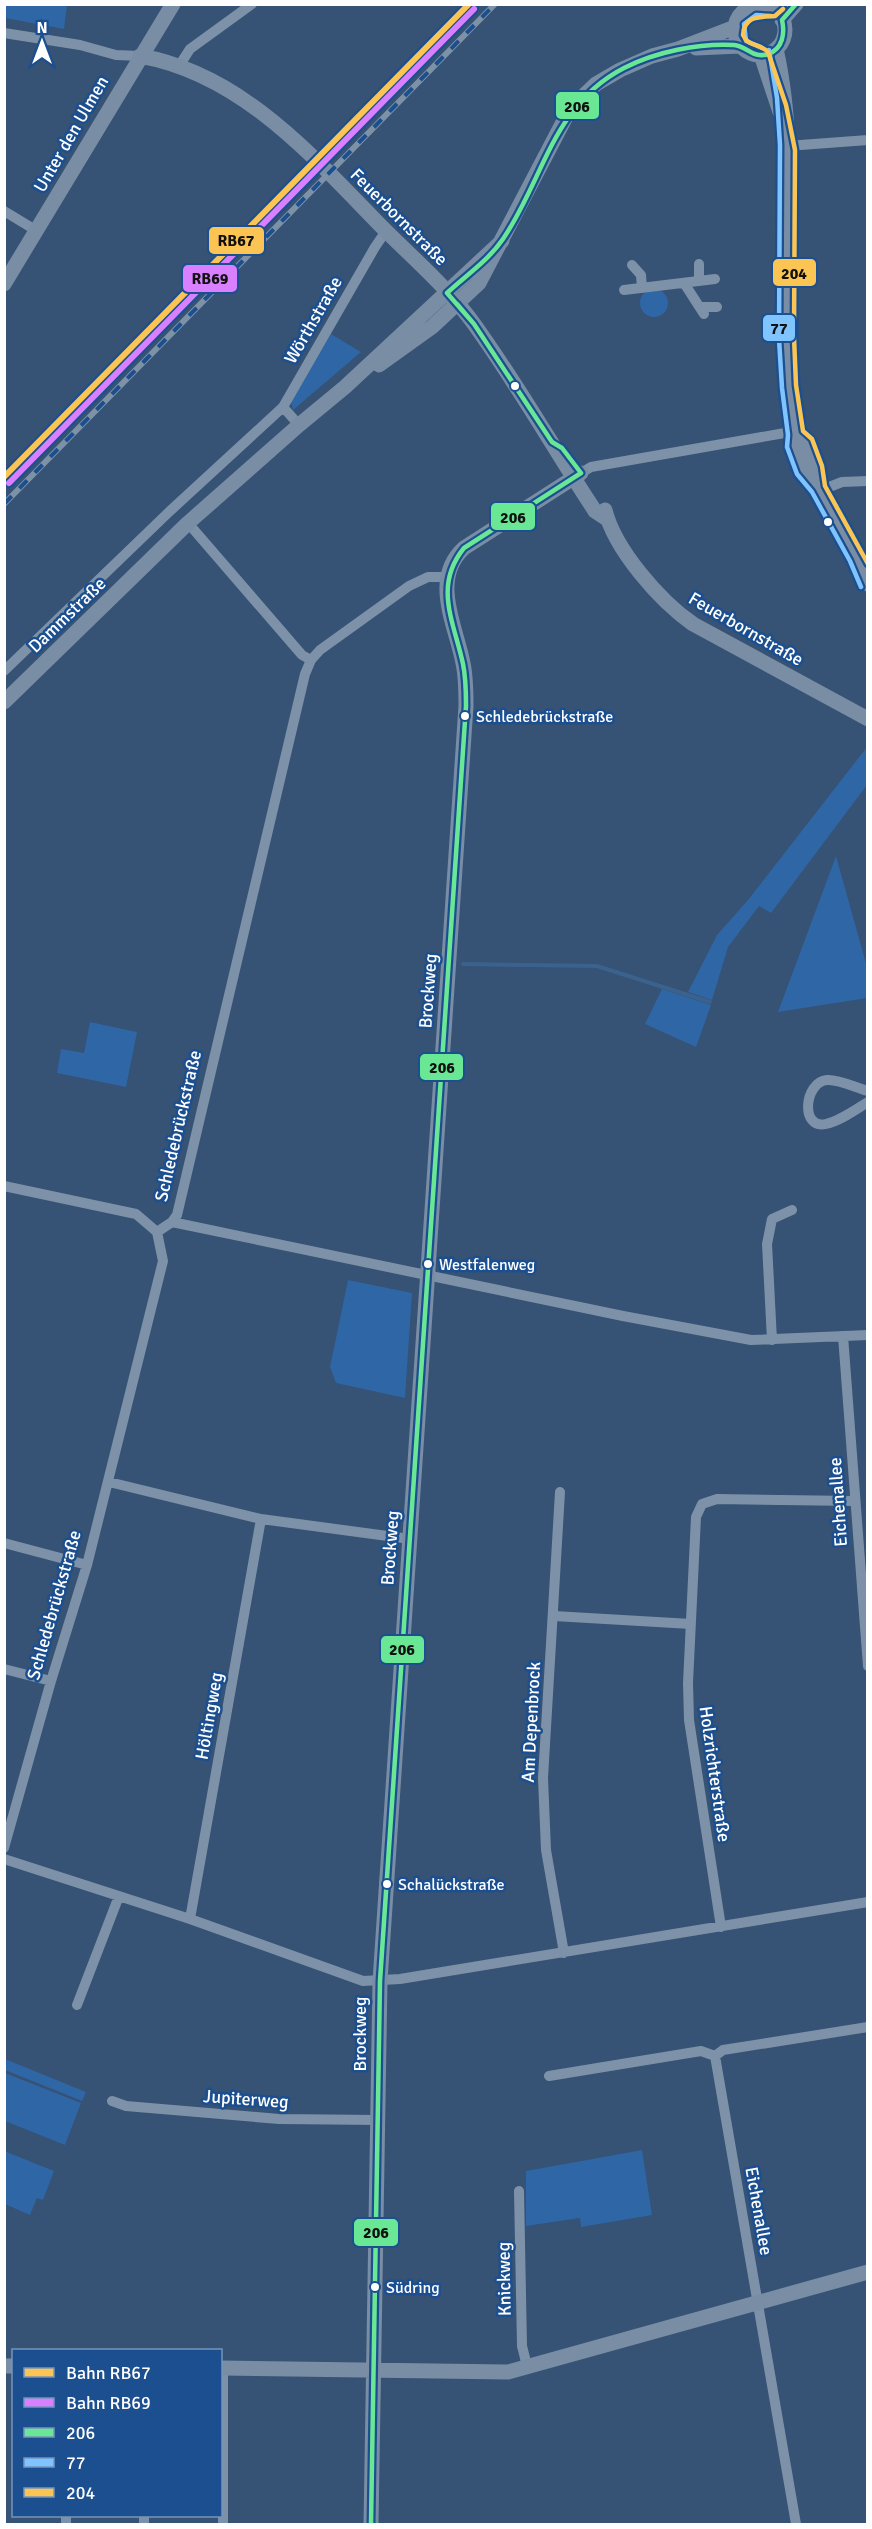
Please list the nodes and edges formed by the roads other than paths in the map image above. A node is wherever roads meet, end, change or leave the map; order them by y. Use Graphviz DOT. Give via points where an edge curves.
graph roads {
  1 [pos="173,4"];
  2 [pos="252,4"];
  3 [pos="796,4"];
  4 [pos="777,11"];
  5 [pos="735,27"];
  6 [pos="4,33"];
  7 [pos="740,46"];
  8 [pos="678,49"];
  9 [pos="776,49"];
  10 [pos="761,55"];
  11 [pos="140,56"];
  12 [pos="178,66"];
  13 [pos="867,140"];
  14 [pos="787,142"];
  15 [pos="4,212"];
  16 [pos="37,231"];
  17 [pos="386,231"];
  18 [pos="699,264"];
  19 [pos="632,265"];
  20 [pos="715,279"];
  21 [pos="699,281"];
  22 [pos="684,283"];
  23 [pos="4,285"];
  24 [pos="642,288"];
  25 [pos="624,290"];
  26 [pos="452,299"];
  27 [pos="717,307"];
  28 [pos="283,407"];
  29 [pos="299,424"];
  30 [pos="796,433"];
  31 [pos="577,475"];
  32 [pos="867,481"];
  33 [pos="818,489"];
  34 [pos="188,523"];
  35 [pos="446,577"];
  36 [pos="867,584"];
  37 [pos="311,660"];
  38 [pos="4,671"];
  39 [pos="4,702"];
  40 [pos="867,719"];
  41 [pos="867,1091"];
  42 [pos="867,1102"];
  43 [pos="4,1186"];
  44 [pos="792,1210"];
  45 [pos="172,1222"];
  46 [pos="157,1232"];
  47 [pos="428,1275"];
  48 [pos="867,1335"];
  49 [pos="843,1336"];
  50 [pos="772,1340"];
  51 [pos="109,1482"];
  52 [pos="560,1492"];
  53 [pos="854,1501"];
  54 [pos="261,1519"];
  55 [pos="410,1539"];
  56 [pos="4,1543"];
  57 [pos="87,1565"];
  58 [pos="554,1616"];
  59 [pos="691,1624"];
  60 [pos="867,1666"];
  61 [pos="4,1669"];
  62 [pos="51,1681"];
  63 [pos="4,1848"];
  64 [pos="4,1859"];
  65 [pos="119,1896"];
  66 [pos="867,1902"];
  67 [pos="190,1919"];
  68 [pos="721,1927"];
  69 [pos="564,1953"];
  70 [pos="380,1981"];
  71 [pos="77,2005"];
  72 [pos="867,2027"];
  73 [pos="715,2056"];
  74 [pos="549,2076"];
  75 [pos="112,2101"];
  76 [pos="379,2120"];
  77 [pos="519,2191"];
  78 [pos="867,2272"];
  79 [pos="758,2303"];
  80 [pos="527,2366"];
  81 [pos="222,2368"];
  82 [pos="374,2371"];
  83 [pos="223,2524"];
  84 [pos="371,2524"];
  85 [pos="796,2524"];
  1 -- 11 [label="street, Unter den Ulmen"];
  2 -- 12 [label="street" via="190,49"];
  3 -- 4 [label="street"];
  4 -- 5 [label="street" via="765,6 749,8 742,12"];
  4 -- 9 [label="street" via="784,36"];
  5 -- 7 [label="street"];
  5 -- 8 [label="street, Dammstraße"];
  6 -- 11 [label="street" via="116,55"];
  7 -- 8 [label="street, Dammstraße"];
  7 -- 10 [label="street"];
  8 -- 26 [label="street, Dammstraße" via="620,70 596,84 570,109 502,241"];
  9 -- 10 [label="street"];
  9 -- 14 [label="street" via="785,91"];
  10 -- 14 [label="street"];
  11 -- 12 [label="street, Feuerbornstraße"];
  11 -- 16 [label="street, Unter den Ulmen"];
  12 -- 17 [label="street, Feuerbornstraße" via="228,90 273,121"];
  13 -- 14 [label="street"];
  14 -- 30 [label="street" via="785,328"];
  15 -- 16 [label="street"];
  16 -- 23 [label="street, Unter den Ulmen"];
  17 -- 26 [label="street, Feuerbornstraße"];
  17 -- 28 [label="street, Wörthstraße"];
  18 -- 21 [label="street"];
  19 -- 24 [label="street" via="641,275"];
  20 -- 21 [label="street"];
  21 -- 22 [label="street"];
  22 -- 24 [label="street"];
  22 -- 27 [label="street" via="702,310"];
  24 -- 25 [label="street"];
  26 -- 29 [label="street, Dammstraße"];
  26 -- 31 [label="street, Feuerbornstraße" via="474,324 555,451"];
  28 -- 29 [label="street"];
  28 -- 38 [label="street, Dammstraße"];
  29 -- 34 [label="street, Dammstraße"];
  30 -- 31 [label="street" via="591,468"];
  30 -- 33 [label="street" via="805,442"];
  31 -- 35 [label="street" via="464,548"];
  31 -- 40 [label="street, Feuerbornstraße" via="595,511 607,519 656,593 678,613"];
  32 -- 33 [label="street" via="842,482"];
  33 -- 36 [label="street"];
  34 -- 37 [label="street" via="302,655"];
  34 -- 39 [label="street, Dammstraße"];
  35 -- 37 [label="street" via="428,577 409,586"];
  35 -- 47 [label="street, Brockweg" via="464,665 466,706"];
  37 -- 45 [label="street, Schledebrückstraße" via="177,1215"];
  41 -- 42 [label="street" via="828,1080 820,1082 813,1088 807,1108 811,1119 820,1125"];
  43 -- 46 [label="street" via="136,1214"];
  44 -- 50 [label="street" via="772,1219 767,1244"];
  45 -- 46 [label="street, Schledebrückstraße"];
  45 -- 47 [label="street"];
  46 -- 51 [label="street, Schledebrückstraße" via="163,1262 159,1283"];
  47 -- 50 [label="street" via="642,1320 751,1340"];
  47 -- 55 [label="street, Brockweg"];
  48 -- 49 [label="street"];
  49 -- 50 [label="street"];
  49 -- 53 [label="street, Eichenallee"];
  51 -- 54 [label="street"];
  51 -- 57 [label="street, Schledebrückstraße"];
  52 -- 58 [label="street, Am Depenbrock"];
  53 -- 59 [label="street, Holzrichterstraße" via="717,1499 702,1504 696,1517"];
  53 -- 60 [label="street, Eichenallee"];
  54 -- 55 [label="street"];
  54 -- 67 [label="street, Höltingweg"];
  55 -- 70 [label="street, Brockweg"];
  56 -- 57 [label="street"];
  57 -- 62 [label="street, Schledebrückstraße"];
  58 -- 59 [label="street"];
  58 -- 69 [label="street, Am Depenbrock" via="543,1778 546,1850"];
  59 -- 68 [label="street, Holzrichterstraße" via="689,1720"];
  61 -- 62 [label="street"];
  62 -- 63 [label="street, Schledebrückstraße"];
  64 -- 65 [label="street"];
  65 -- 67 [label="street"];
  65 -- 71 [label="street"];
  66 -- 68 [label="street"];
  67 -- 70 [label="street" via="363,1981"];
  68 -- 69 [label="street"];
  69 -- 70 [label="street"];
  70 -- 76 [label="street, Brockweg"];
  72 -- 73 [label="street" via="723,2050"];
  73 -- 74 [label="street" via="701,2051"];
  73 -- 79 [label="street, Eichenallee"];
  75 -- 76 [label="street, Jupiterweg" via="126,2106 279,2119"];
  76 -- 82 [label="street, Brockweg"];
  77 -- 80 [label="street, Knickweg" via="522,2346"];
  78 -- 79 [label="street"];
  79 -- 80 [label="street"];
  79 -- 85 [label="street, Eichenallee"];
  80 -- 82 [label="street" via="493,2373"];
  81 -- 82 [label="street"];
  81 -- 83 [label="street"];
  82 -- 84 [label="street, Brockweg"];
}
